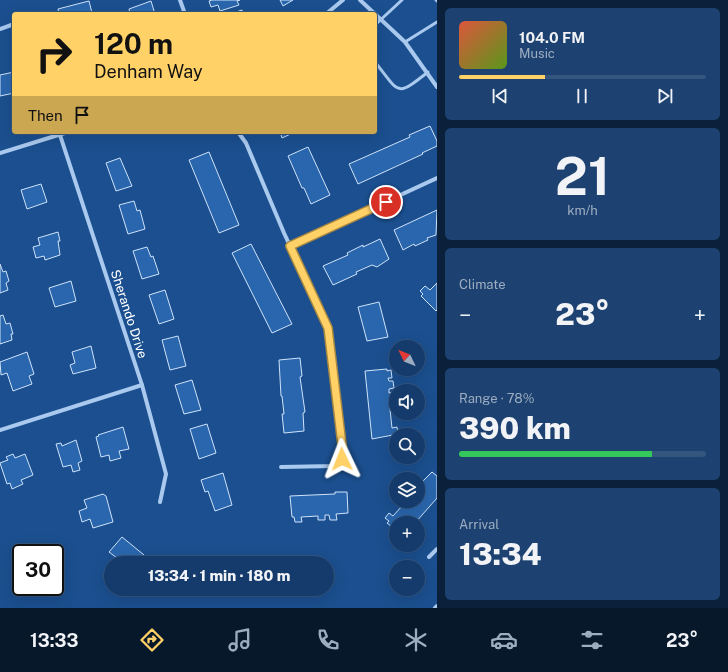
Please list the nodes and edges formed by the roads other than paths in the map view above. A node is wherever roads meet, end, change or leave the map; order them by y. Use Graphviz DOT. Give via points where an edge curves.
graph roads {
  1 [pos="180,0"];
  2 [pos="343,0"];
  3 [pos="360,0"];
  4 [pos="402,0"];
  5 [pos="184,12"];
  6 [pos="328,12"];
  7 [pos="373,12"];
  8 [pos="377,15"];
  9 [pos="381,19"];
  10 [pos="437,22"];
  11 [pos="377,23"];
  12 [pos="12,25"];
  13 [pos="0,29"];
  14 [pos="405,42"];
  15 [pos="377,64"];
  16 [pos="428,72"];
  17 [pos="437,87"];
  18 [pos="239,134"];
  19 [pos="60,135"];
  20 [pos="0,153"];
  21 [pos="437,178"];
  22 [pos="290,246"];
  23 [pos="142,386"];
  24 [pos="0,430"];
  25 [pos="280,467"];
  26 [pos="160,502"];
  27 [pos="437,549"];
  28 [pos="429,557"];
  1 -- 5 [label="street"];
  2 -- 6 [label="street"];
  3 -- 7 [label="street"];
  4 -- 9 [label="lane"];
  8 -- 9 [label="street"];
  9 -- 11 [label="lane"];
  9 -- 14 [label="street"];
  10 -- 14 [label="lane"];
  12 -- 13 [label="street"];
  14 -- 16 [label="street"];
  15 -- 16 [label="lane" via="395,87 401,90 407,89"];
  16 -- 17 [label="street"];
  18 -- 22 [label="street"];
  19 -- 20 [label="street"];
  19 -- 23 [label="street, Sherando Drive"];
  21 -- 22 [label="street"];
  22 -- 25 [label="street" via="328,328 343,453 339,464 333,466"];
  23 -- 24 [label="street"];
  23 -- 26 [label="street, Sherando Drive" via="166,474"];
  27 -- 28 [label="street"];
}
